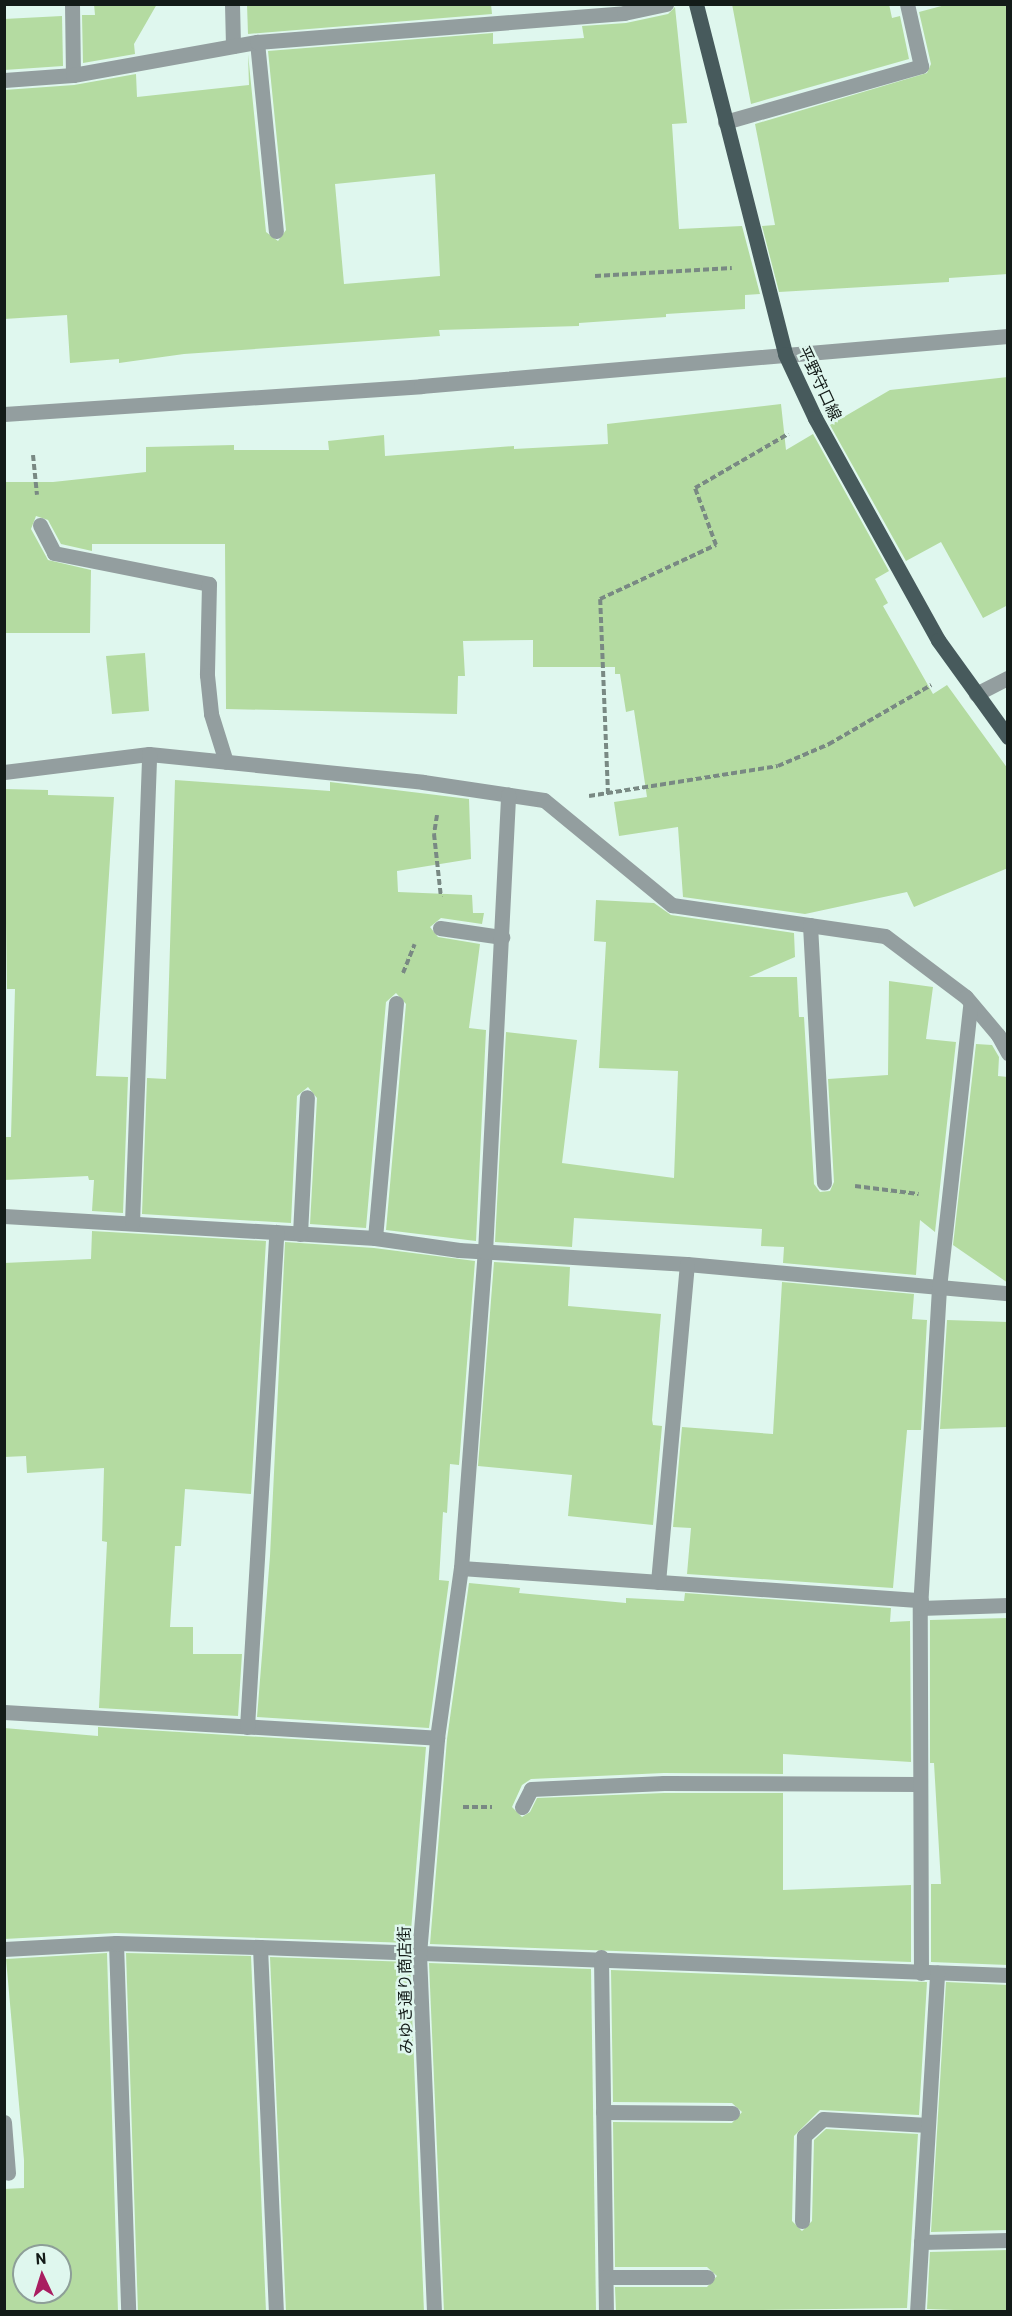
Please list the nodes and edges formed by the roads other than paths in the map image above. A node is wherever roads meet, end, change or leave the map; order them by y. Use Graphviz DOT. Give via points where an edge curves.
graph roads {
  1 [pos="72,4"];
  2 [pos="232,4"];
  3 [pos="666,4"];
  4 [pos="696,4"];
  5 [pos="907,4"];
  6 [pos="257,42"];
  7 [pos="233,46"];
  8 [pos="72,75"];
  9 [pos="4,80"];
  10 [pos="725,122"];
  11 [pos="276,231"];
  12 [pos="1008,336"];
  13 [pos="785,354"];
  14 [pos="4,414"];
  15 [pos="40,525"];
  16 [pos="1008,678"];
  17 [pos="976,694"];
  18 [pos="1008,737"];
  19 [pos="149,754"];
  20 [pos="226,762"];
  21 [pos="4,772"];
  22 [pos="508,795"];
  23 [pos="810,925"];
  24 [pos="440,928"];
  25 [pos="502,937"];
  26 [pos="396,1003"];
  27 [pos="970,1005"];
  28 [pos="1008,1053"];
  29 [pos="308,1097"];
  30 [pos="825,1183"];
  31 [pos="4,1216"];
  32 [pos="132,1224"];
  33 [pos="276,1232"];
  34 [pos="300,1234"];
  35 [pos="375,1238"];
  36 [pos="485,1252"];
  37 [pos="687,1264"];
  38 [pos="939,1288"];
  39 [pos="1008,1293"];
  40 [pos="461,1568"];
  41 [pos="658,1582"];
  42 [pos="921,1604"];
  43 [pos="1008,1605"];
  44 [pos="4,1713"];
  45 [pos="247,1727"];
  46 [pos="436,1738"];
  47 [pos="919,1784"];
  48 [pos="522,1807"];
  49 [pos="116,1943"];
  50 [pos="260,1947"];
  51 [pos="4,1949"];
  52 [pos="419,1954"];
  53 [pos="601,1957"];
  54 [pos="921,1973"];
  55 [pos="937,1973"];
  56 [pos="1008,1975"];
  57 [pos="603,2112"];
  58 [pos="732,2113"];
  59 [pos="4,2122"];
  60 [pos="928,2125"];
  61 [pos="8,2173"];
  62 [pos="802,2221"];
  63 [pos="1008,2240"];
  64 [pos="921,2242"];
  65 [pos="606,2277"];
  66 [pos="707,2277"];
  67 [pos="128,2312"];
  68 [pos="276,2312"];
  69 [pos="434,2312"];
  70 [pos="606,2312"];
  71 [pos="917,2312"];
  1 -- 8 [label="street"];
  2 -- 7 [label="street"];
  3 -- 6 [label="street" via="624,13"];
  4 -- 10 [label="main road, 平野守口線"];
  5 -- 10 [label="street" via="921,66"];
  6 -- 7 [label="street"];
  6 -- 11 [label="street"];
  7 -- 8 [label="street"];
  8 -- 9 [label="street"];
  10 -- 13 [label="main road, 平野守口線"];
  12 -- 13 [label="street"];
  13 -- 14 [label="street" via="421,386"];
  13 -- 17 [label="main road, 平野守口線" via="815,418 938,640"];
  15 -- 20 [label="street" via="54,553 208,584 207,675 212,714"];
  16 -- 17 [label="street"];
  17 -- 18 [label="main road, 平野守口線"];
  19 -- 20 [label="street"];
  19 -- 21 [label="street"];
  19 -- 32 [label="street"];
  20 -- 22 [label="street"];
  22 -- 23 [label="street" via="541,799 672,905"];
  22 -- 25 [label="street, みゆき通り商店街"];
  23 -- 27 [label="street" via="885,936 966,997"];
  23 -- 30 [label="street"];
  24 -- 25 [label="street"];
  25 -- 36 [label="street, みゆき通り商店街"];
  26 -- 35 [label="street"];
  27 -- 28 [label="street" via="998,1035"];
  27 -- 38 [label="street"];
  29 -- 34 [label="street"];
  31 -- 32 [label="street"];
  32 -- 33 [label="street"];
  33 -- 34 [label="street"];
  33 -- 45 [label="street"];
  34 -- 35 [label="street"];
  35 -- 36 [label="street"];
  36 -- 37 [label="street"];
  36 -- 40 [label="street, みゆき通り商店街"];
  37 -- 38 [label="street"];
  37 -- 41 [label="street"];
  38 -- 39 [label="street"];
  38 -- 42 [label="street"];
  40 -- 41 [label="street"];
  40 -- 46 [label="street, みゆき通り商店街"];
  41 -- 42 [label="street"];
  42 -- 43 [label="street"];
  42 -- 47 [label="street"];
  44 -- 45 [label="street"];
  45 -- 46 [label="street"];
  46 -- 52 [label="street, みゆき通り商店街"];
  47 -- 48 [label="street" via="664,1783 531,1789"];
  47 -- 54 [label="street"];
  49 -- 50 [label="street"];
  49 -- 51 [label="street"];
  49 -- 67 [label="street"];
  50 -- 52 [label="street"];
  50 -- 68 [label="street"];
  52 -- 53 [label="street"];
  52 -- 69 [label="street, みゆき通り商店街"];
  53 -- 54 [label="street"];
  53 -- 57 [label="street"];
  54 -- 55 [label="street"];
  55 -- 56 [label="street"];
  55 -- 60 [label="street"];
  57 -- 58 [label="street"];
  57 -- 65 [label="street"];
  59 -- 61 [label="street"];
  60 -- 62 [label="street" via="823,2119 804,2136"];
  60 -- 64 [label="street"];
  63 -- 64 [label="street"];
  64 -- 71 [label="street"];
  65 -- 66 [label="street"];
  65 -- 70 [label="street"];
}
